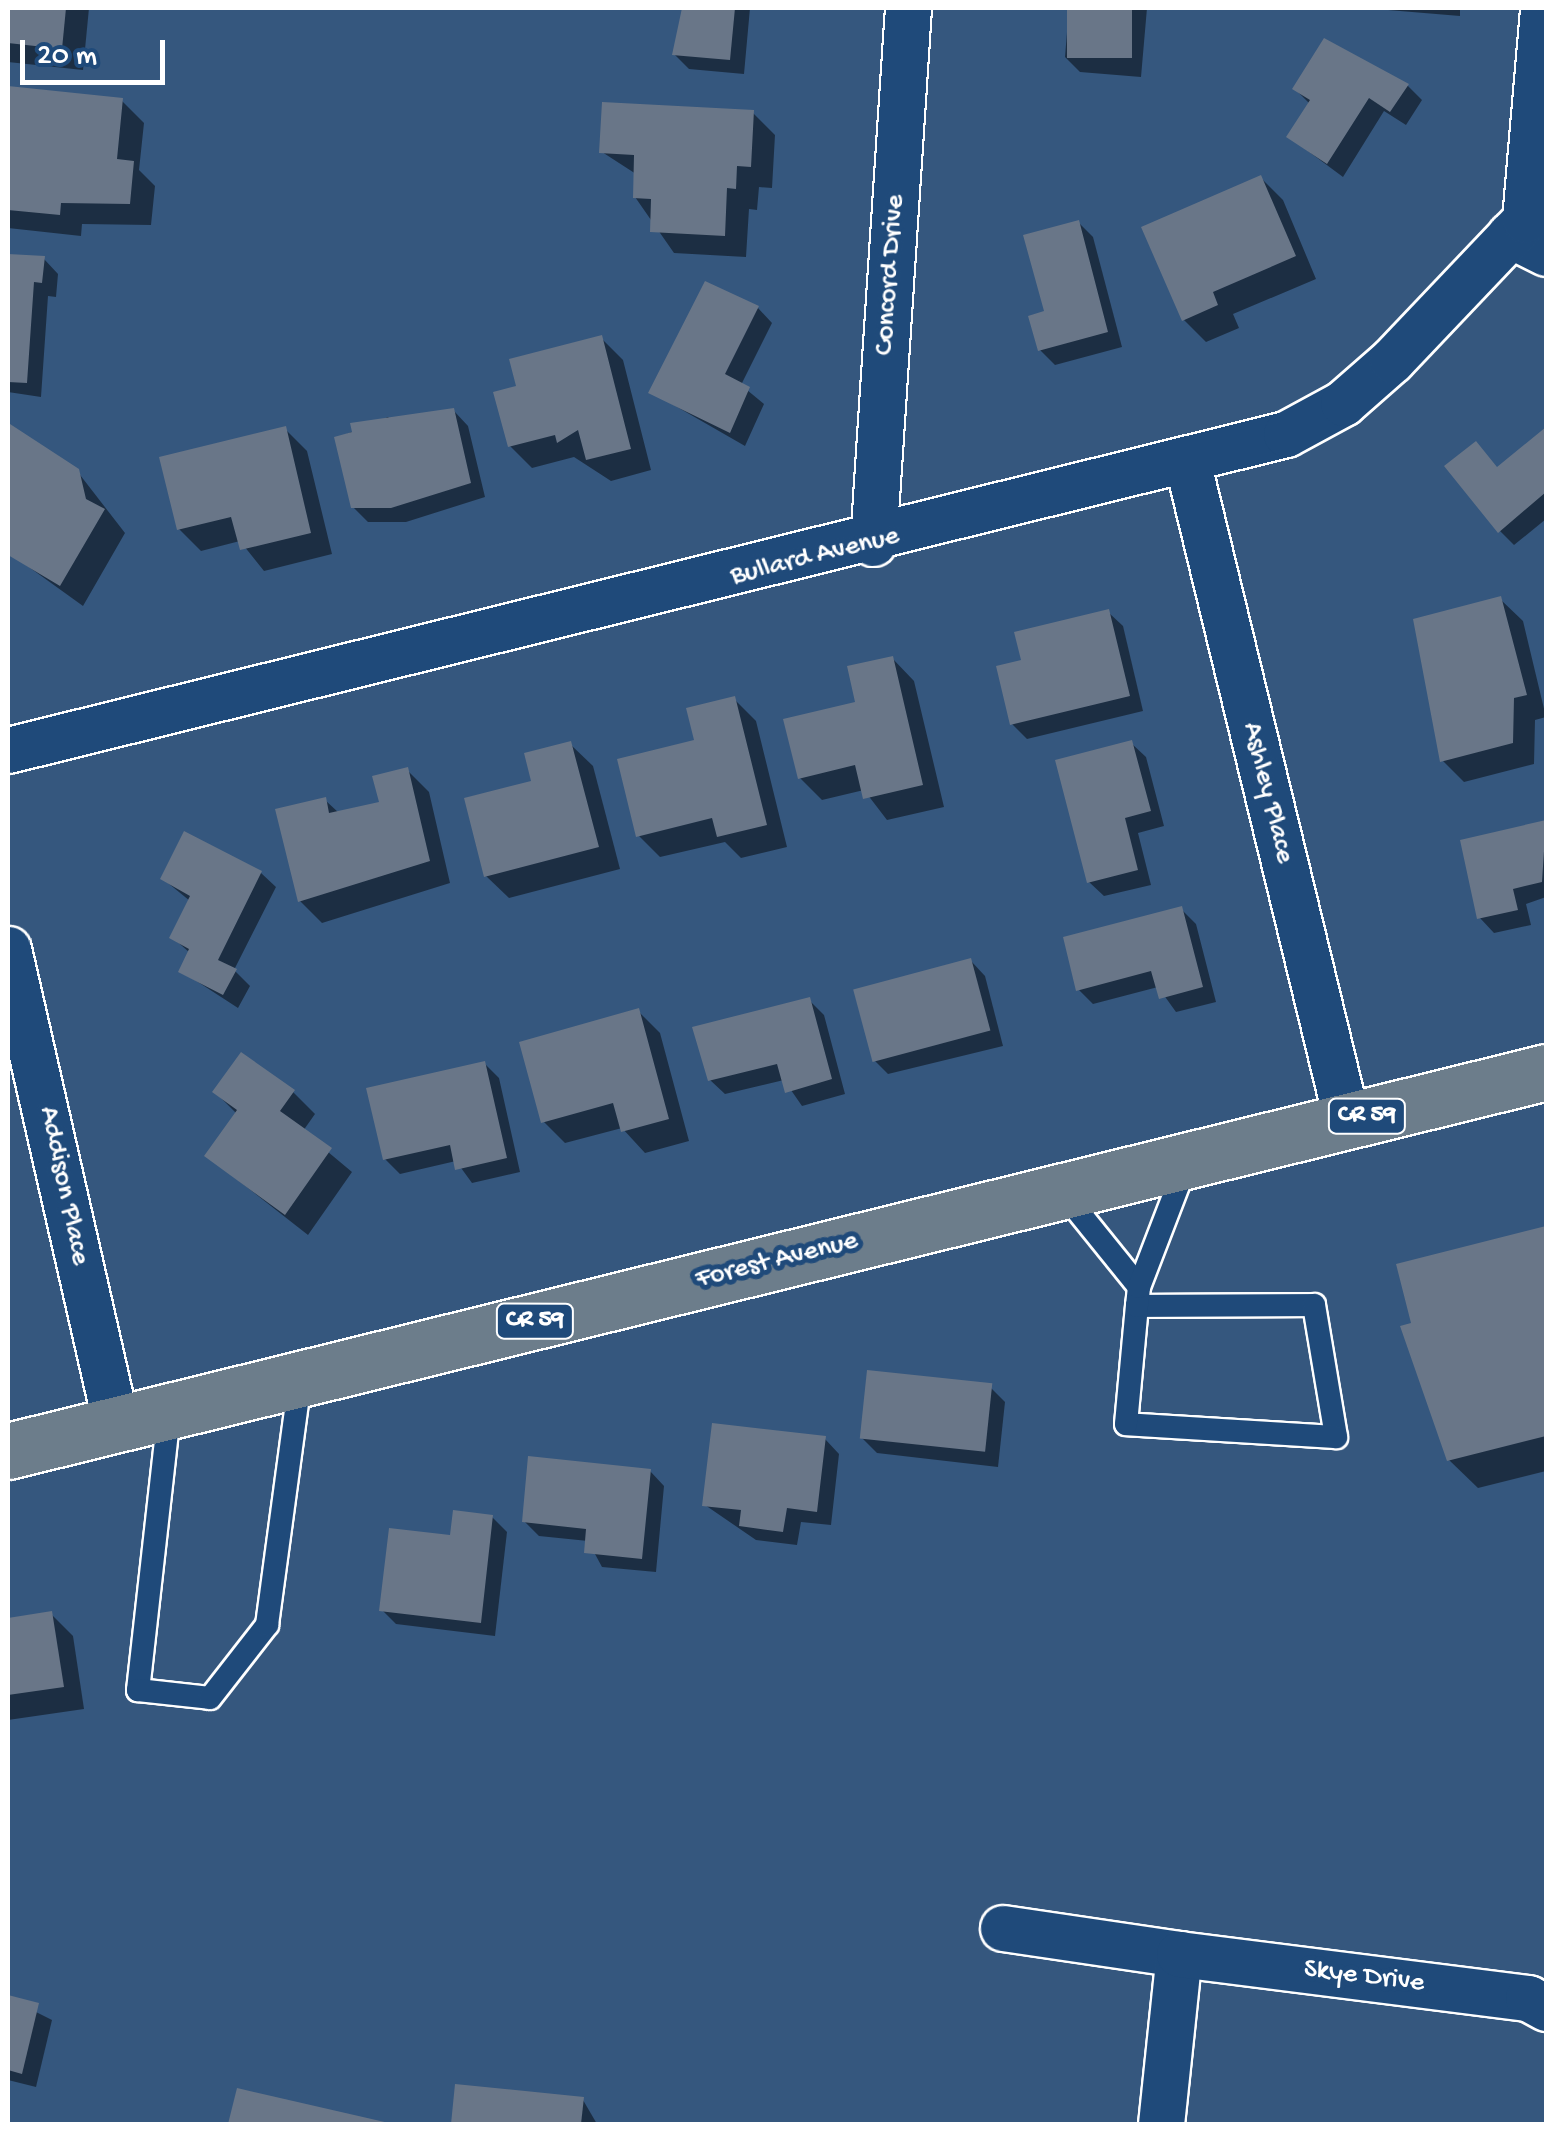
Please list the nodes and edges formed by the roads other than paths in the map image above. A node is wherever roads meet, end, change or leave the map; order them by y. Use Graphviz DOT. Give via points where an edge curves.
graph roads {
  1 [pos="908,8"];
  2 [pos="1543,8"];
  3 [pos="1529,244"];
  4 [pos="1188,465"];
  5 [pos="873,543"];
  6 [pos="8,750"];
  7 [pos="8,948"];
  8 [pos="1546,1072"];
  9 [pos="1347,1120"];
  10 [pos="1187,1160"];
  11 [pos="1062,1191"];
  12 [pos="1138,1297"];
  13 [pos="300,1378"];
  14 [pos="170,1410"];
  15 [pos="116,1424"];
  16 [pos="8,1450"];
  17 [pos="1003,1928"];
  18 [pos="1179,1954"];
  19 [pos="1546,2008"];
  20 [pos="1162,2124"];
  1 -- 5 [label="street, Concord Drive"];
  2 -- 3 [label="street" via="1525,220"];
  3 -- 4 [label="street, Bullard Avenue" via="1343,403 1286,434"];
  4 -- 5 [label="street, Bullard Avenue"];
  4 -- 9 [label="street, Ashley Place"];
  5 -- 6 [label="street, Bullard Avenue"];
  7 -- 15 [label="street, Addison Place"];
  8 -- 9 [label="main road, Forest Avenue / CR 59"];
  9 -- 10 [label="main road, Forest Avenue / CR 59"];
  10 -- 11 [label="main road, Forest Avenue / CR 59"];
  10 -- 12 [label="lane"];
  11 -- 12 [label="lane"];
  11 -- 13 [label="main road, Forest Avenue / CR 59"];
  12 -- 12 [label="lane" via="1126,1424 1336,1437 1314,1305"];
  13 -- 14 [label="main road, Forest Avenue / CR 59"];
  13 -- 14 [label="lane" via="267,1625 210,1698 138,1690"];
  14 -- 15 [label="main road, Forest Avenue / CR 59"];
  15 -- 16 [label="main road, Forest Avenue / CR 59"];
  17 -- 18 [label="street, Skye Drive"];
  18 -- 19 [label="street, Skye Drive" via="1528,1998"];
  18 -- 20 [label="street"];
}
